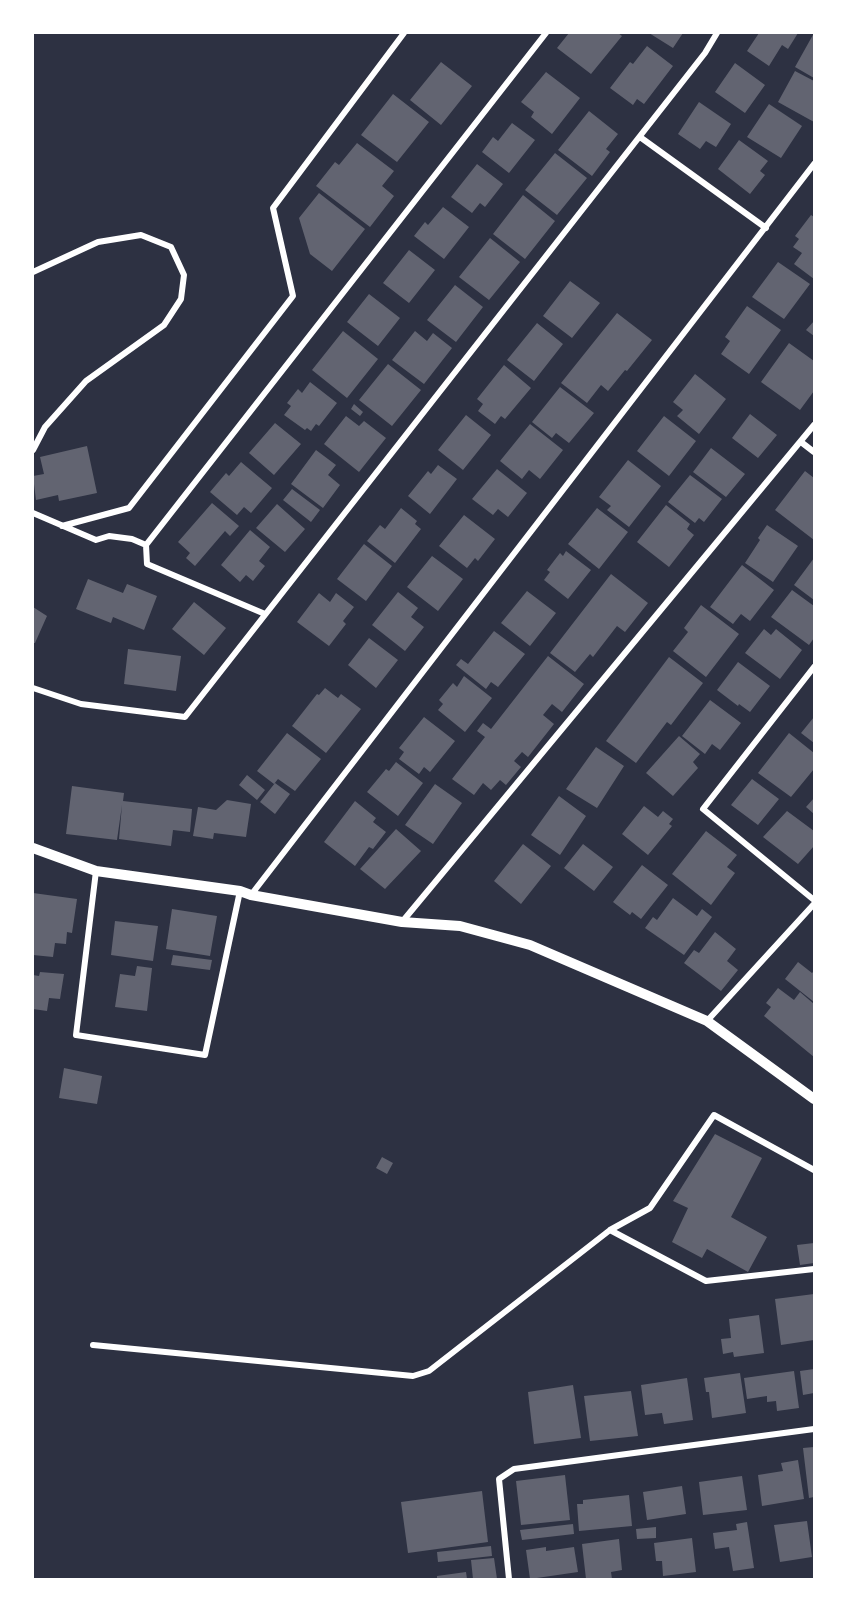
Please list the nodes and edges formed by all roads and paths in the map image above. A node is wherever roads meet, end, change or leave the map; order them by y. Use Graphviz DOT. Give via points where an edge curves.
graph roads {
  1 [pos="404,33"];
  2 [pos="546,33"];
  3 [pos="717,33"];
  4 [pos="640,137"];
  5 [pos="814,164"];
  6 [pos="766,228"];
  7 [pos="33,272"];
  8 [pos="814,425"];
  9 [pos="801,442"];
  10 [pos="33,450"];
  11 [pos="814,452"];
  12 [pos="33,513"];
  13 [pos="62,526"];
  14 [pos="146,545"];
  15 [pos="265,614"];
  16 [pos="814,668"];
  17 [pos="33,688"];
  18 [pos="33,848"];
  19 [pos="96,871"];
  20 [pos="245,893"];
  21 [pos="814,902"];
  22 [pos="402,922"];
  23 [pos="707,1021"];
  24 [pos="814,1099"];
  25 [pos="814,1170"];
  26 [pos="610,1230"];
  27 [pos="814,1269"];
  28 [pos="93,1345"];
  29 [pos="814,1429"];
  30 [pos="509,1579"];
  1 -- 13 [label="street" via="273,208 293,296 129,508"];
  2 -- 14 [label="street"];
  3 -- 4 [label="street"];
  4 -- 6 [label="street"];
  4 -- 15 [label="street"];
  5 -- 6 [label="street"];
  6 -- 20 [label="street"];
  7 -- 10 [label="street" via="98,242 141,235 171,247 184,274 181,300 165,325 86,381 45,426"];
  8 -- 9 [label="street"];
  9 -- 11 [label="street"];
  9 -- 22 [label="street"];
  12 -- 13 [label="street"];
  13 -- 14 [label="street" via="96,540 109,536"];
  14 -- 15 [label="street" via="147,564"];
  15 -- 17 [label="street" via="185,717 81,704"];
  16 -- 21 [label="street" via="703,809"];
  18 -- 19 [label="street"];
  19 -- 20 [label="street"];
  19 -- 20 [label="street" via="76,1035 205,1055"];
  20 -- 22 [label="street"];
  21 -- 23 [label="street"];
  22 -- 23 [label="street" via="460,926 530,945"];
  23 -- 24 [label="street"];
  25 -- 26 [label="street" via="714,1115 650,1208"];
  26 -- 27 [label="street" via="705,1281"];
  26 -- 28 [label="street" via="429,1371 413,1376"];
  29 -- 30 [label="street" via="514,1469 499,1479"];
}
